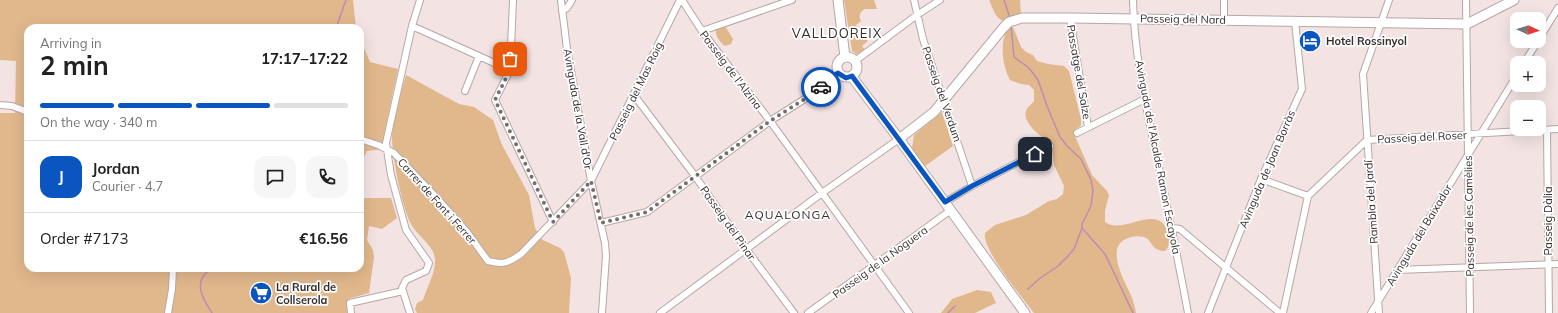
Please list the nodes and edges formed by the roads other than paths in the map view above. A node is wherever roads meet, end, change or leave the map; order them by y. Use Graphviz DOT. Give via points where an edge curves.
graph roads {
  1 [pos="420,0"];
  2 [pos="513,0"];
  3 [pos="561,0"];
  4 [pos="572,0"];
  5 [pos="681,0"];
  6 [pos="792,0"];
  7 [pos="838,0"];
  8 [pos="914,0"];
  9 [pos="940,0"];
  10 [pos="1133,0"];
  11 [pos="1224,0"];
  12 [pos="1389,0"];
  13 [pos="1466,0"];
  14 [pos="1514,0"];
  15 [pos="1558,8"];
  16 [pos="562,11"];
  17 [pos="917,15"];
  18 [pos="1070,18"];
  19 [pos="1133,19"];
  20 [pos="1224,20"];
  21 [pos="1295,21"];
  22 [pos="1381,23"];
  23 [pos="1467,24"];
  24 [pos="412,26"];
  25 [pos="1546,27"];
  26 [pos="702,31"];
  27 [pos="479,56"];
  28 [pos="845,57"];
  29 [pos="855,61"];
  30 [pos="510,70"];
  31 [pos="838,73"];
  32 [pos="852,76"];
  33 [pos="1510,86"];
  34 [pos="465,91"];
  35 [pos="634,95"];
  36 [pos="1145,99"];
  37 [pos="944,101"];
  38 [pos="2,105"];
  39 [pos="24,110"];
  40 [pos="770,121"];
  41 [pos="1088,127"];
  42 [pos="1558,129"];
  43 [pos="1547,130"];
  44 [pos="1077,132"];
  45 [pos="1481,134"];
  46 [pos="1469,135"];
  47 [pos="899,139"];
  48 [pos="364,140"];
  49 [pos="1367,140"];
  50 [pos="1050,146"];
  51 [pos="387,149"];
  52 [pos="1469,154"];
  53 [pos="695,176"];
  54 [pos="1261,179"];
  55 [pos="591,181"];
  56 [pos="972,186"];
  57 [pos="822,193"];
  58 [pos="1308,196"];
  59 [pos="945,202"];
  60 [pos="951,210"];
  61 [pos="553,222"];
  62 [pos="601,223"];
  63 [pos="1173,228"];
  64 [pos="746,249"];
  65 [pos="1558,264"];
  66 [pos="1548,265"];
  67 [pos="874,266"];
  68 [pos="1470,268"];
  69 [pos="1226,269"];
  70 [pos="1397,270"];
  71 [pos="173,272"];
  72 [pos="403,291"];
  73 [pos="1378,301"];
  74 [pos="168,313"];
  75 [pos="351,313"];
  76 [pos="410,313"];
  77 [pos="602,313"];
  78 [pos="660,313"];
  79 [pos="794,313"];
  80 [pos="808,313"];
  81 [pos="909,313"];
  82 [pos="1025,313"];
  83 [pos="1188,313"];
  84 [pos="1208,313"];
  85 [pos="1282,313"];
  86 [pos="1371,313"];
  87 [pos="1379,313"];
  88 [pos="1470,313"];
  89 [pos="1549,313"];
  1 -- 24 [label="street"];
  2 -- 30 [label="street"];
  3 -- 16 [label="street, Avinguda de la Vall d'Or"];
  4 -- 16 [label="street" via="568,8"];
  5 -- 26 [label="street, Passeig de l'Alzina"];
  5 -- 35 [label="street, Passeig del Mas Roig"];
  6 -- 26 [label="street"];
  7 -- 28 [label="street"];
  8 -- 17 [label="street, Passeig del Verdum"];
  9 -- 17 [label="street"];
  10 -- 19 [label="street, Avinguda de l'Alcalde Ramon Escayola"];
  11 -- 20 [label="street"];
  12 -- 22 [label="street, Rambla del Jardí"];
  13 -- 23 [label="street, Passeig de les Camèlies"];
  14 -- 23 [label="street, Passeig del Nard"];
  15 -- 25 [label="street"];
  16 -- 55 [label="street, Avinguda de la Vall d'Or"];
  17 -- 29 [label="street"];
  17 -- 37 [label="street, Passeig del Verdum"];
  18 -- 19 [label="street, Passeig del Nard"];
  18 -- 37 [label="street, Passeig del Nard" via="1022,18 1010,22"];
  18 -- 41 [label="street, Passatge del Salze"];
  19 -- 20 [label="street, Passeig del Nard"];
  19 -- 36 [label="street, Avinguda de l'Alcalde Ramon Escayola"];
  20 -- 21 [label="street, Passeig del Nard"];
  21 -- 22 [label="street, Passeig del Nard"];
  21 -- 54 [label="street, Avinguda de Joan Borràs" via="1302,89"];
  22 -- 23 [label="street, Passeig del Nard"];
  22 -- 49 [label="street, Rambla del Jardí" via="1363,74"];
  23 -- 46 [label="street, Passeig de les Camèlies"];
  24 -- 27 [label="street"];
  24 -- 51 [label="street" via="386,143"];
  26 -- 40 [label="street, Passeig de l'Alzina"];
  27 -- 30 [label="street"];
  27 -- 34 [label="street"];
  28 -- 29 [label="street"];
  28 -- 31 [label="street" via="838,63"];
  29 -- 32 [label="street" via="857,70"];
  30 -- 61 [label="street" via="495,100"];
  31 -- 32 [label="street" via="846,78"];
  31 -- 40 [label="street" via="811,95"];
  32 -- 47 [label="street"];
  33 -- 45 [label="street, Avinguda del Baixador"];
  35 -- 53 [label="street, Passeig del Pinar"];
  35 -- 55 [label="street, Passeig del Mas Roig"];
  36 -- 41 [label="street"];
  36 -- 63 [label="street, Avinguda de l'Alcalde Ramon Escayola"];
  37 -- 47 [label="street, Passeig del Nard"];
  37 -- 56 [label="street, Passeig del Verdum"];
  38 -- 39 [label="street"];
  40 -- 53 [label="street"];
  40 -- 57 [label="street, Passeig de l'Alzina"];
  41 -- 44 [label="street"];
  42 -- 43 [label="street, Passeig del Roser"];
  43 -- 45 [label="street, Passeig del Roser"];
  43 -- 66 [label="street, Passeig Dàlia"];
  45 -- 46 [label="street, Passeig del Roser"];
  45 -- 52 [label="street, Avinguda del Baixador"];
  46 -- 49 [label="street, Passeig del Roser"];
  46 -- 52 [label="street, Passeig de les Camèlies"];
  47 -- 57 [label="street"];
  47 -- 59 [label="street"];
  48 -- 51 [label="street, Carrer de Font i Ferrer"];
  49 -- 58 [label="street, Passeig del Roser"];
  49 -- 73 [label="street, Rambla del Jardí"];
  50 -- 56 [label="street"];
  51 -- 61 [label="street, Carrer de Font i Ferrer" via="394,153 436,197 467,232 488,262 509,263 522,254"];
  51 -- 72 [label="street" via="390,176 406,230 429,263 426,271 406,280"];
  52 -- 68 [label="street, Passeig de les Camèlies"];
  52 -- 70 [label="street, Avinguda del Baixador"];
  53 -- 62 [label="street" via="647,212"];
  53 -- 64 [label="street, Passeig del Pinar"];
  54 -- 58 [label="street"];
  54 -- 69 [label="street, Avinguda de Joan Borràs"];
  55 -- 61 [label="street, Carrer de Font i Ferrer"];
  55 -- 62 [label="street, Avinguda de la Vall d'Or"];
  56 -- 59 [label="street"];
  57 -- 64 [label="street"];
  57 -- 67 [label="street, Passeig de l'Alzina"];
  58 -- 85 [label="street"];
  59 -- 60 [label="street"];
  60 -- 67 [label="street, Passeig de la Noguera"];
  60 -- 82 [label="street"];
  62 -- 77 [label="street, Avinguda de la Vall d'Or" via="606,256"];
  63 -- 69 [label="street" via="1180,229"];
  63 -- 83 [label="street, Avinguda de l'Alcalde Ramon Escayola"];
  64 -- 78 [label="street"];
  64 -- 79 [label="street, Passeig del Pinar"];
  65 -- 66 [label="street"];
  66 -- 68 [label="street"];
  66 -- 89 [label="street, Passeig Dàlia"];
  67 -- 80 [label="street, Passeig de la Noguera"];
  67 -- 81 [label="street, Passeig de l'Alzina"];
  68 -- 70 [label="street"];
  68 -- 88 [label="street, Passeig de les Camèlies"];
  69 -- 84 [label="street, Avinguda de Joan Borràs"];
  69 -- 85 [label="street"];
  70 -- 73 [label="street, Avinguda del Baixador"];
  71 -- 74 [label="street"];
  72 -- 75 [label="street" via="350,303"];
  72 -- 76 [label="street"];
  73 -- 86 [label="street, Avinguda del Baixador"];
  73 -- 87 [label="street, Rambla del Jardí"];
}
